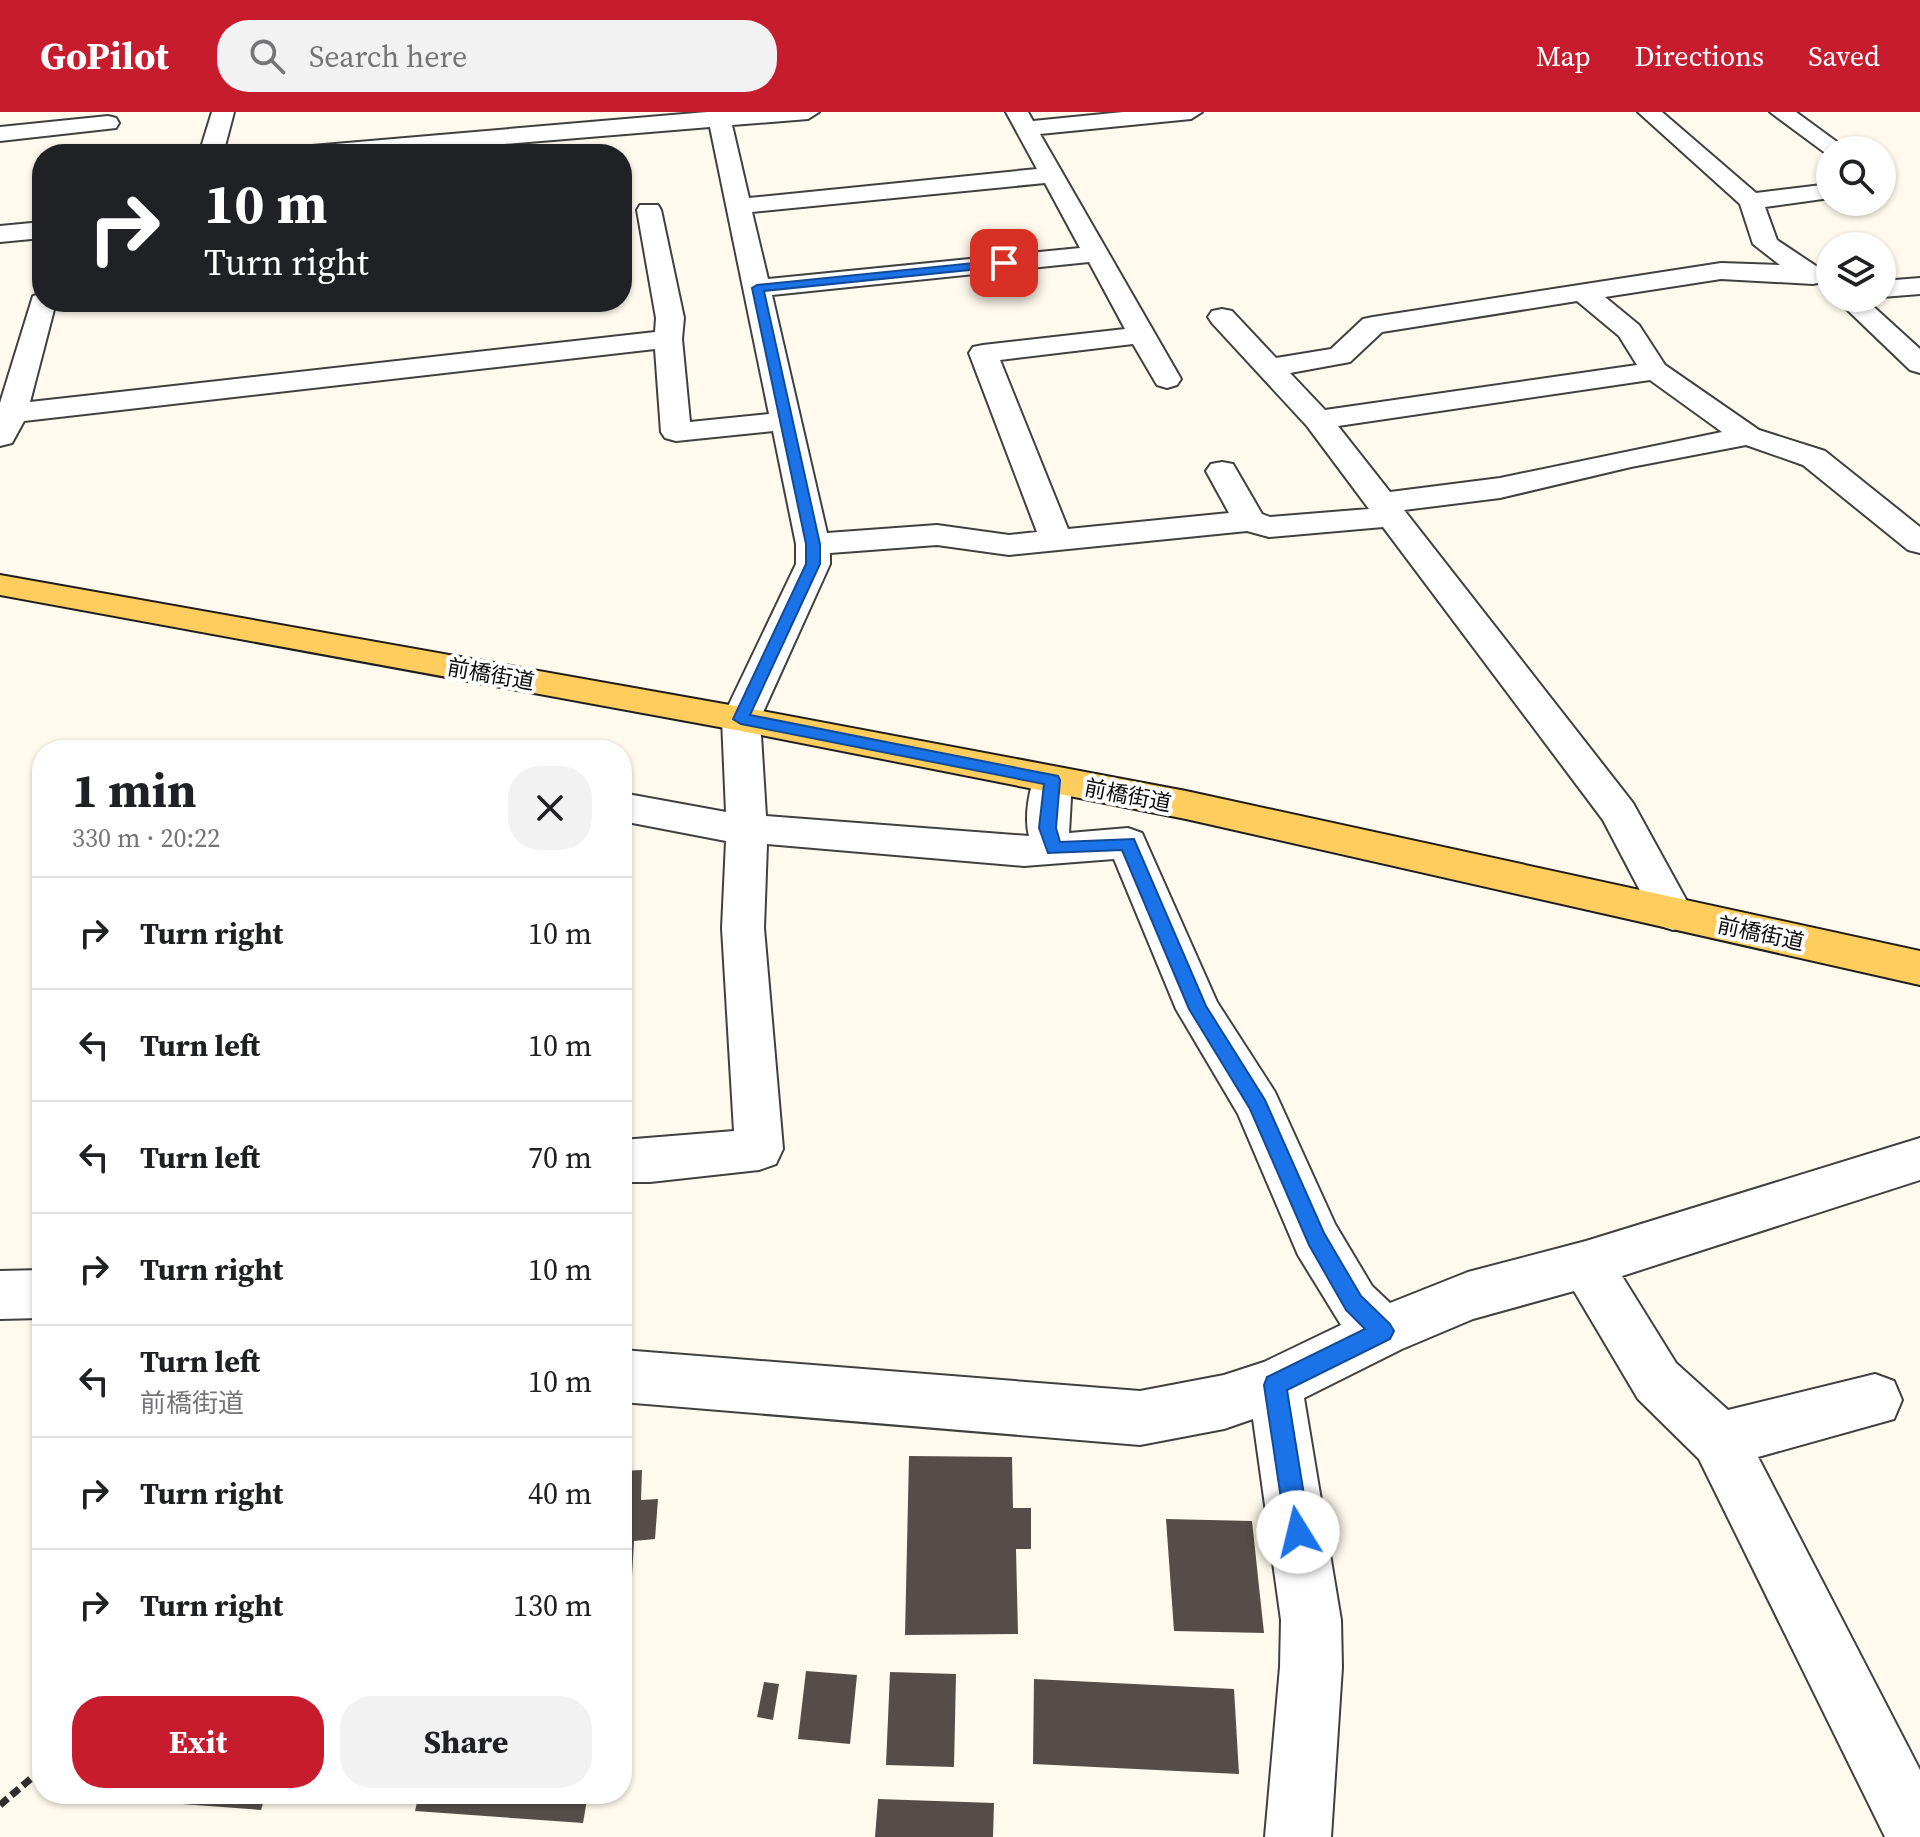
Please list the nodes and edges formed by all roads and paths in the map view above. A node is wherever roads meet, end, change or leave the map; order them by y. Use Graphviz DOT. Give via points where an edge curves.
graph roads {
  1 [pos="223,112"];
  2 [pos="808,112"];
  3 [pos="1191,112"];
  4 [pos="1649,112"];
  5 [pos="1781,112"];
  6 [pos="719,115"];
  7 [pos="1022,120"];
  8 [pos="106,126"];
  9 [pos="0,134"];
  10 [pos="1816,136"];
  11 [pos="214,144"];
  12 [pos="407,144"];
  13 [pos="1053,175"];
  14 [pos="1816,193"];
  15 [pos="1751,201"];
  16 [pos="740,206"];
  17 [pos="649,210"];
  18 [pos="32,231"];
  19 [pos="0,234"];
  20 [pos="1096,254"];
  21 [pos="1816,277"];
  22 [pos="1816,280"];
  23 [pos="1920,286"];
  24 [pos="757,288"];
  25 [pos="1896,288"];
  26 [pos="1582,292"];
  27 [pos="1863,312"];
  28 [pos="32,314"];
  29 [pos="1222,317"];
  30 [pos="1142,335"];
  31 [pos="668,339"];
  32 [pos="1920,364"];
  33 [pos="1271,367"];
  34 [pos="1655,371"];
  35 [pos="1167,379"];
  36 [pos="1318,420"];
  37 [pos="785,421"];
  38 [pos="6,426"];
  39 [pos="1748,436"];
  40 [pos="1222,471"];
  41 [pos="1387,510"];
  42 [pos="1249,521"];
  43 [pos="1056,540"];
  44 [pos="1920,543"];
  45 [pos="813,544"];
  46 [pos="0,585"];
  47 [pos="741,719"];
  48 [pos="1052,780"];
  49 [pos="632,809"];
  50 [pos="747,828"];
  51 [pos="1054,849"];
  52 [pos="1673,914"];
  53 [pos="1920,968"];
  54 [pos="1920,1159"];
  55 [pos="632,1161"];
  56 [pos="1586,1264"];
  57 [pos="32,1294"];
  58 [pos="0,1295"];
  59 [pos="1383,1331"];
  60 [pos="632,1377"];
  61 [pos="1275,1385"];
  62 [pos="1875,1400"];
  63 [pos="1719,1440"];
  64 [pos="32,1778"];
  65 [pos="0,1805"];
  66 [pos="1909,1816"];
  67 [pos="1298,1837"];
  1 -- 11 [label="street"];
  2 -- 6 [label="street"];
  3 -- 7 [label="street"];
  4 -- 15 [label="street"];
  5 -- 10 [label="street"];
  6 -- 12 [label="street"];
  6 -- 16 [label="street"];
  7 -- 13 [label="street"];
  8 -- 9 [label="street"];
  13 -- 16 [label="street"];
  13 -- 20 [label="street"];
  14 -- 15 [label="street"];
  15 -- 21 [label="street" via="1766,244"];
  16 -- 24 [label="street"];
  17 -- 31 [label="street" via="670,318"];
  18 -- 19 [label="street"];
  20 -- 24 [label="street"];
  20 -- 30 [label="street"];
  22 -- 26 [label="street" via="1721,271"];
  23 -- 25 [label="street"];
  24 -- 37 [label="street"];
  26 -- 33 [label="street" via="1373,325 1340,356"];
  26 -- 34 [label="street" via="1629,331"];
  27 -- 32 [label="street"];
  28 -- 38 [label="street"];
  29 -- 33 [label="street"];
  30 -- 35 [label="street"];
  30 -- 43 [label="street" via="983,353"];
  31 -- 37 [label="street" via="676,432"];
  31 -- 38 [label="street" via="521,353"];
  33 -- 36 [label="street"];
  34 -- 36 [label="street"];
  34 -- 39 [label="street"];
  36 -- 41 [label="street"];
  37 -- 45 [label="street"];
  39 -- 41 [label="street"];
  39 -- 44 [label="street" via="1814,458"];
  40 -- 42 [label="street"];
  41 -- 42 [label="street" via="1269,527"];
  41 -- 52 [label="street" via="1619,813"];
  42 -- 43 [label="street"];
  43 -- 45 [label="street" via="1009,545 937,535"];
  45 -- 47 [label="street" via="813,564"];
  46 -- 47 [label="main road, 前橋街道"];
  47 -- 48 [label="main road, 前橋街道"];
  47 -- 50 [label="street"];
  48 -- 51 [label="street" via="1047,828"];
  48 -- 52 [label="main road, 前橋街道"];
  49 -- 50 [label="street"];
  50 -- 51 [label="street" via="1009,850"];
  50 -- 55 [label="street" via="743,928 759,1149"];
  51 -- 59 [label="street" via="1128,843 1198,1009 1258,1106 1316,1239 1354,1303"];
  52 -- 53 [label="main road, 前橋街道"];
  54 -- 56 [label="street"];
  56 -- 59 [label="street" via="1468,1296"];
  56 -- 63 [label="street" via="1657,1381"];
  57 -- 58 [label="street"];
  59 -- 61 [label="street"];
  60 -- 61 [label="street" via="1140,1418 1224,1402"];
  61 -- 67 [label="street" via="1311,1620"];
  62 -- 63 [label="street"];
  63 -- 66 [label="street"];
  64 -- 65 [label="path"];
}
